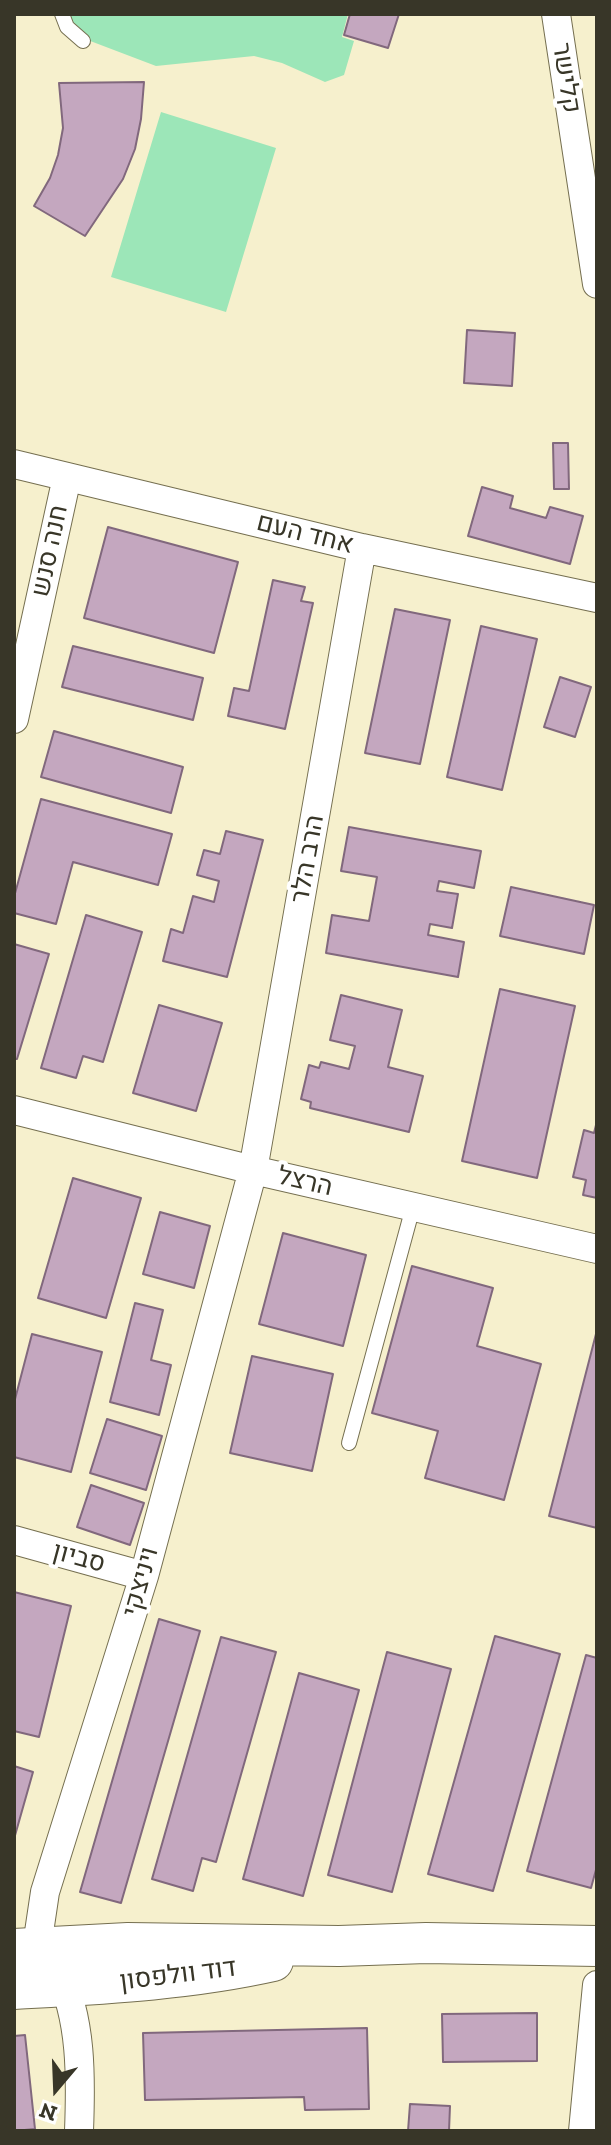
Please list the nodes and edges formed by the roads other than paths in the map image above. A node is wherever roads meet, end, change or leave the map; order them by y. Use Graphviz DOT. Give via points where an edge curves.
graph roads {
  1 [pos="62,14"];
  2 [pos="556,14"];
  3 [pos="83,41"];
  4 [pos="597,284"];
  5 [pos="14,464"];
  6 [pos="67,477"];
  7 [pos="362,548"];
  8 [pos="597,598"];
  9 [pos="14,719"];
  10 [pos="14,1110"];
  11 [pos="253,1170"];
  12 [pos="413,1207"];
  13 [pos="597,1249"];
  14 [pos="349,1443"];
  15 [pos="14,1540"];
  16 [pos="144,1576"];
  17 [pos="339,1946"];
  18 [pos="597,1946"];
  19 [pos="27,1948"];
  20 [pos="597,1985"];
  21 [pos="65,1986"];
  22 [pos="14,1989"];
  23 [pos="79,2131"];
  24 [pos="583,2131"];
  1 -- 3 [label="lane" via="67,27"];
  2 -- 4 [label="street, קלישר"];
  5 -- 6 [label="street, אחד העם"];
  6 -- 7 [label="street, אחד העם"];
  6 -- 9 [label="street, חנה סנש"];
  7 -- 8 [label="street, אחד העם"];
  7 -- 11 [label="street, הרב הלר"];
  10 -- 11 [label="street, הרצל"];
  11 -- 12 [label="street, הרצל"];
  11 -- 16 [label="street, ויניצקי"];
  12 -- 13 [label="street, הרצל"];
  12 -- 14 [label="lane"];
  15 -- 16 [label="street, סביון"];
  16 -- 19 [label="street, ויניצקי"];
  17 -- 18 [label="street, דוד וולפסון"];
  17 -- 19 [label="street, דוד וולפסון" via="180,1943"];
  17 -- 21 [label="street, דוד וולפסון" via="197,1975"];
  19 -- 21 [label="street" via="54,1964"];
  20 -- 24 [label="street"];
  21 -- 22 [label="street, דוד וולפסון"];
  21 -- 23 [label="street" via="78,2050"];
}
